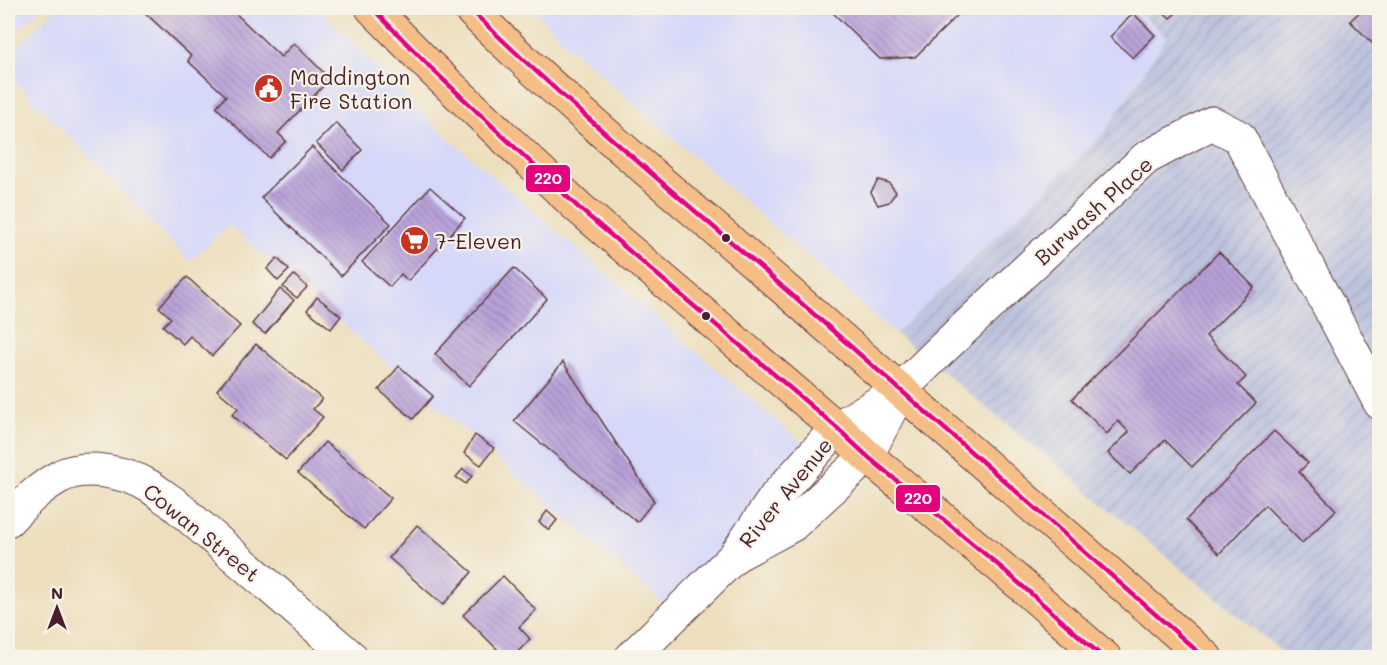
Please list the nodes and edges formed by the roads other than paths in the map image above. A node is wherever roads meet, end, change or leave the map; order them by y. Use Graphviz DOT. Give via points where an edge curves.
graph roads {
  1 [pos="372,8"];
  2 [pos="469,8"];
  3 [pos="900,390"];
  4 [pos="1380,403"];
  5 [pos="837,428"];
  6 [pos="867,456"];
  7 [pos="8,520"];
  8 [pos="734,557"];
  9 [pos="352,657"];
  10 [pos="631,657"];
  11 [pos="1105,657"];
  12 [pos="1206,657"];
  1 -- 5 [label="highway" via="579,208"];
  2 -- 3 [label="highway" via="538,75"];
  3 -- 4 [label="street, Burwash Place" via="1146,158 1212,123 1239,137"];
  3 -- 5 [label="street, River Avenue"];
  3 -- 6 [label="street"];
  3 -- 12 [label="highway"];
  5 -- 6 [label="highway"];
  5 -- 8 [label="street, River Avenue" via="776,496"];
  6 -- 8 [label="street, River Avenue" via="792,525"];
  6 -- 11 [label="highway"];
  7 -- 9 [label="street, Cowan Street" via="32,495 62,475 87,470 120,473 148,485 172,502"];
  8 -- 10 [label="street, River Avenue"];
}
